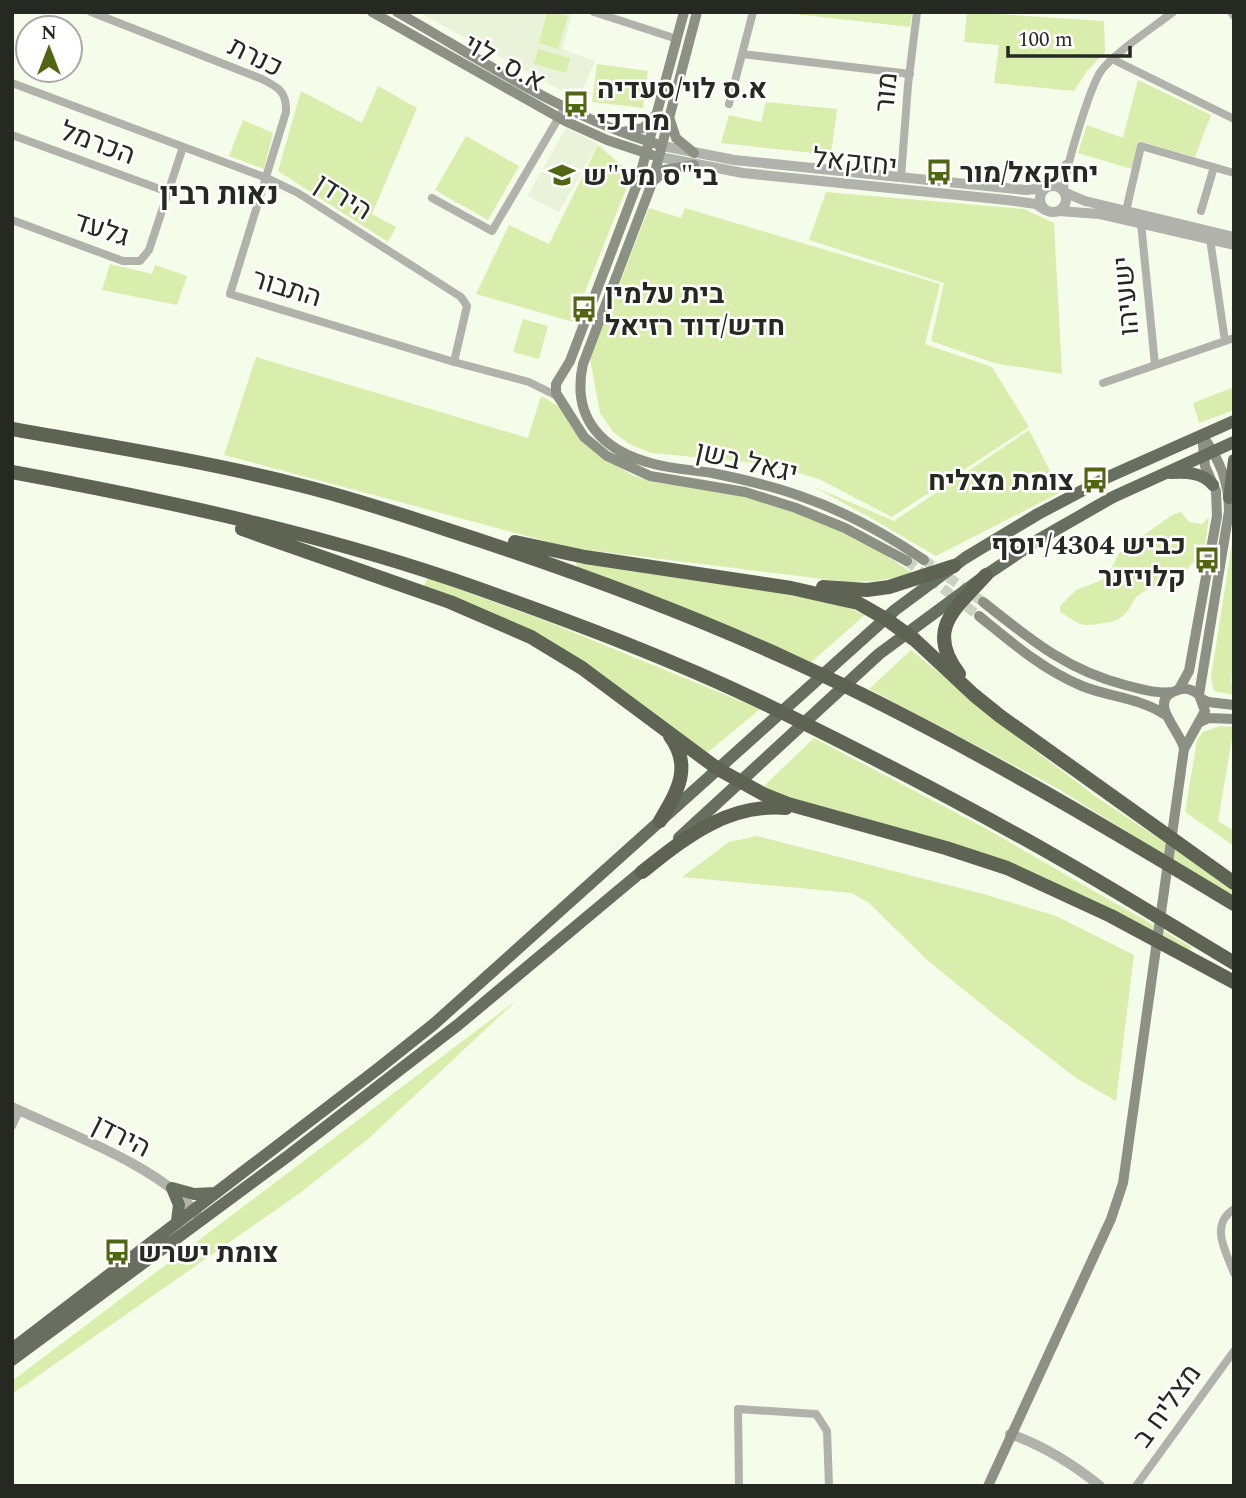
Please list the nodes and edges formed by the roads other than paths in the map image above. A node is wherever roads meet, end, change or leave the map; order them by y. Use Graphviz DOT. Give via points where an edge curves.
graph roads {
  1 [pos="91,12"];
  2 [pos="372,12"];
  3 [pos="397,12"];
  4 [pos="594,12"];
  5 [pos="684,12"];
  6 [pos="697,12"];
  7 [pos="753,12"];
  8 [pos="917,12"];
  9 [pos="1173,12"];
  10 [pos="677,39"];
  11 [pos="742,54"];
  12 [pos="1112,60"];
  13 [pos="910,74"];
  14 [pos="12,83"];
  15 [pos="284,95"];
  16 [pos="729,104"];
  17 [pos="565,107"];
  18 [pos="658,112"];
  19 [pos="558,117"];
  20 [pos="670,119"];
  21 [pos="1234,119"];
  22 [pos="620,132"];
  23 [pos="12,135"];
  24 [pos="607,140"];
  25 [pos="650,142"];
  26 [pos="183,146"];
  27 [pos="661,152"];
  28 [pos="694,153"];
  29 [pos="647,154"];
  30 [pos="1071,156"];
  31 [pos="694,165"];
  32 [pos="1214,167"];
  33 [pos="1234,173"];
  34 [pos="901,177"];
  35 [pos="267,178"];
  36 [pos="639,179"];
  37 [pos="650,187"];
  38 [pos="1047,187"];
  39 [pos="168,192"];
  40 [pos="1065,192"];
  41 [pos="432,198"];
  42 [pos="1045,210"];
  43 [pos="1059,211"];
  44 [pos="1126,211"];
  45 [pos="1201,211"];
  46 [pos="12,220"];
  47 [pos="1141,223"];
  48 [pos="1234,237"];
  49 [pos="1210,239"];
  50 [pos="1234,246"];
  51 [pos="1230,339"];
  52 [pos="454,362"];
  53 [pos="1155,365"];
  54 [pos="559,379"];
  55 [pos="529,382"];
  56 [pos="1102,383"];
  57 [pos="579,390"];
  58 [pos="559,398"];
  59 [pos="1234,421"];
  60 [pos="12,429"];
  61 [pos="1202,435"];
  62 [pos="1234,442"];
  63 [pos="1208,453"];
  64 [pos="1234,460"];
  65 [pos="12,472"];
  66 [pos="1159,475"];
  67 [pos="1213,485"];
  68 [pos="338,496"];
  69 [pos="140,497"];
  70 [pos="1229,498"];
  71 [pos="924,560"];
  72 [pos="907,561"];
  73 [pos="954,566"];
  74 [pos="986,575"];
  75 [pos="721,577"];
  76 [pos="983,602"];
  77 [pos="979,616"];
  78 [pos="882,622"];
  79 [pos="901,636"];
  80 [pos="1176,691"];
  81 [pos="974,695"];
  82 [pos="1200,697"];
  83 [pos="631,704"];
  84 [pos="1234,705"];
  85 [pos="1164,714"];
  86 [pos="1234,719"];
  87 [pos="1199,724"];
  88 [pos="1175,727"];
  89 [pos="1184,749"];
  90 [pos="718,769"];
  91 [pos="741,782"];
  92 [pos="820,814"];
  93 [pos="660,821"];
  94 [pos="642,872"];
  95 [pos="1234,883"];
  96 [pos="1234,904"];
  97 [pos="1234,963"];
  98 [pos="1234,982"];
  99 [pos="16,1109"];
  100 [pos="12,1126"];
  101 [pos="172,1188"];
  102 [pos="217,1193"];
  103 [pos="1234,1209"];
  104 [pos="197,1214"];
  105 [pos="177,1222"];
  106 [pos="1234,1273"];
  107 [pos="12,1349"];
  108 [pos="1234,1352"];
  109 [pos="12,1360"];
  110 [pos="1010,1434"];
  111 [pos="739,1486"];
  112 [pos="829,1486"];
  113 [pos="988,1486"];
  114 [pos="1100,1486"];
  115 [pos="1136,1486"];
  1 -- 15 [label="street, כנרת" via="262,79"];
  2 -- 19 [label="main road, א.ס. לוי"];
  3 -- 17 [label="main road, א.ס. לוי"];
  4 -- 10 [label="street"];
  5 -- 10 [label="main road"];
  6 -- 20 [label="main road"];
  7 -- 11 [label="street"];
  8 -- 13 [label="street, מור"];
  9 -- 12 [label="street"];
  10 -- 18 [label="main road"];
  11 -- 13 [label="street"];
  11 -- 16 [label="street"];
  12 -- 21 [label="street"];
  12 -- 30 [label="street" via="1094,85"];
  13 -- 34 [label="street, מור"];
  14 -- 26 [label="street, הירדן"];
  15 -- 35 [label="street, התבור" via="286,112"];
  17 -- 19 [label="street"];
  17 -- 22 [label="main road, א.ס. לוי"];
  18 -- 22 [label="main road" via="643,128"];
  18 -- 25 [label="main road"];
  19 -- 24 [label="main road, א.ס. לוי"];
  19 -- 41 [label="street" via="492,231"];
  20 -- 27 [label="main road"];
  20 -- 28 [label="main road" via="676,138"];
  22 -- 25 [label="main road, א.ס. לוי"];
  23 -- 39 [label="street, הכרמל"];
  24 -- 29 [label="main road, א.ס. לוי"];
  24 -- 36 [label="main road" via="638,164"];
  25 -- 27 [label="main road, א.ס. לוי"];
  25 -- 29 [label="main road"];
  26 -- 35 [label="street, הירדן"];
  26 -- 39 [label="street, גלעד"];
  27 -- 28 [label="street, יחזקאל"];
  27 -- 29 [label="main road, א.ס. לוי"];
  27 -- 31 [label="street, יחזקאל"];
  27 -- 37 [label="main road"];
  28 -- 34 [label="street, יחזקאל"];
  29 -- 36 [label="main road"];
  30 -- 38 [label="street"];
  30 -- 40 [label="street"];
  31 -- 37 [label="main road" via="664,170"];
  31 -- 42 [label="street, יחזקאל" via="1007,200 1036,204"];
  32 -- 33 [label="street"];
  32 -- 44 [label="street" via="1140,146"];
  32 -- 45 [label="street"];
  34 -- 38 [label="street, יחזקאל" via="1026,190"];
  35 -- 52 [label="street, הירדן" via="461,297 467,306"];
  35 -- 52 [label="street, התבור" via="230,294"];
  36 -- 54 [label="main road" via="570,361"];
  37 -- 57 [label="main road" via="586,355"];
  38 -- 40 [label="street" via="1057,186"];
  38 -- 42 [label="street" via="1040,199"];
  39 -- 46 [label="street, גלעד" via="149,250 135,262"];
  40 -- 43 [label="street" via="1065,205"];
  40 -- 44 [label="street"];
  42 -- 43 [label="street"];
  43 -- 47 [label="street" via="1084,211"];
  44 -- 48 [label="street"];
  47 -- 49 [label="street"];
  47 -- 53 [label="street, ישעיהו"];
  49 -- 50 [label="street"];
  49 -- 51 [label="street"];
  51 -- 53 [label="street"];
  52 -- 55 [label="street, התבור"];
  53 -- 56 [label="street"];
  54 -- 55 [label="street, התבור"];
  54 -- 57 [label="main road" via="572,377"];
  54 -- 58 [label="main road" via="555,387"];
  55 -- 58 [label="street, התבור"];
  57 -- 58 [label="main road" via="573,401"];
  57 -- 71 [label="main road, יגאל בשן" via="582,410 593,429 626,453 653,464 748,481 800,496 850,517"];
  58 -- 72 [label="main road, יגאל בשן" via="584,437 621,464 650,476 745,492 796,508"];
  59 -- 61 [label="highway"];
  60 -- 68 [label="highway" via="172,457"];
  61 -- 63 [label="main road"];
  61 -- 73 [label="highway" via="1076,493"];
  62 -- 63 [label="highway"];
  63 -- 66 [label="highway"];
  63 -- 67 [label="main road"];
  63 -- 70 [label="main road" via="1224,474"];
  64 -- 70 [label="highway"];
  65 -- 69 [label="highway"];
  66 -- 67 [label="highway" via="1193,473"];
  66 -- 74 [label="highway" via="1076,517"];
  67 -- 80 [label="main road" via="1216,529 1189,671"];
  68 -- 75 [label="highway" via="538,548"];
  68 -- 96 [label="highway" via="590,578 793,662 1003,768"];
  69 -- 83 [label="highway" via="481,614 547,645"];
  69 -- 97 [label="highway" via="329,542 429,572 533,608 720,684 969,808"];
  70 -- 82 [label="main road"];
  73 -- 75 [label="highway" via="867,590"];
  73 -- 78 [label="highway"];
  74 -- 79 [label="highway"];
  74 -- 81 [label="highway" via="951,613 943,634 950,663"];
  75 -- 78 [label="highway" via="845,599 868,607"];
  76 -- 80 [label="main road" via="1079,670 1160,693"];
  77 -- 85 [label="main road" via="1064,679 1149,705"];
  78 -- 79 [label="highway"];
  78 -- 90 [label="highway"];
  79 -- 81 [label="highway"];
  79 -- 91 [label="highway"];
  80 -- 82 [label="main road" via="1189,689"];
  80 -- 85 [label="main road" via="1165,702"];
  81 -- 95 [label="highway"];
  82 -- 84 [label="main road"];
  82 -- 87 [label="main road" via="1205,711"];
  83 -- 90 [label="highway"];
  83 -- 93 [label="highway" via="666,731 680,755 680,785"];
  85 -- 88 [label="main road"];
  86 -- 87 [label="main road" via="1209,718"];
  87 -- 88 [label="main road"];
  87 -- 89 [label="main road"];
  88 -- 89 [label="main road"];
  89 -- 110 [label="main road" via="1121,1192"];
  90 -- 91 [label="highway"];
  90 -- 93 [label="highway"];
  91 -- 92 [label="highway" via="776,800"];
  91 -- 94 [label="highway"];
  92 -- 94 [label="highway" via="775,807 731,814 691,833"];
  92 -- 98 [label="highway" via="946,848 1029,877"];
  93 -- 102 [label="highway" via="434,1024"];
  94 -- 104 [label="highway" via="459,1024 288,1156"];
  99 -- 100 [label="street"];
  99 -- 101 [label="street, הירדן"];
  101 -- 102 [label="highway" via="194,1194"];
  101 -- 104 [label="street, הירדן"];
  101 -- 105 [label="highway" via="179,1205"];
  102 -- 104 [label="highway"];
  103 -- 106 [label="street" via="1225,1215 1220,1232"];
  104 -- 105 [label="highway"];
  104 -- 109 [label="highway"];
  105 -- 107 [label="highway"];
  108 -- 115 [label="street, מצליח ב"];
  110 -- 113 [label="main road"];
  110 -- 114 [label="street"];
  111 -- 112 [label="street" via="738,1409 816,1414 827,1431"];
}
